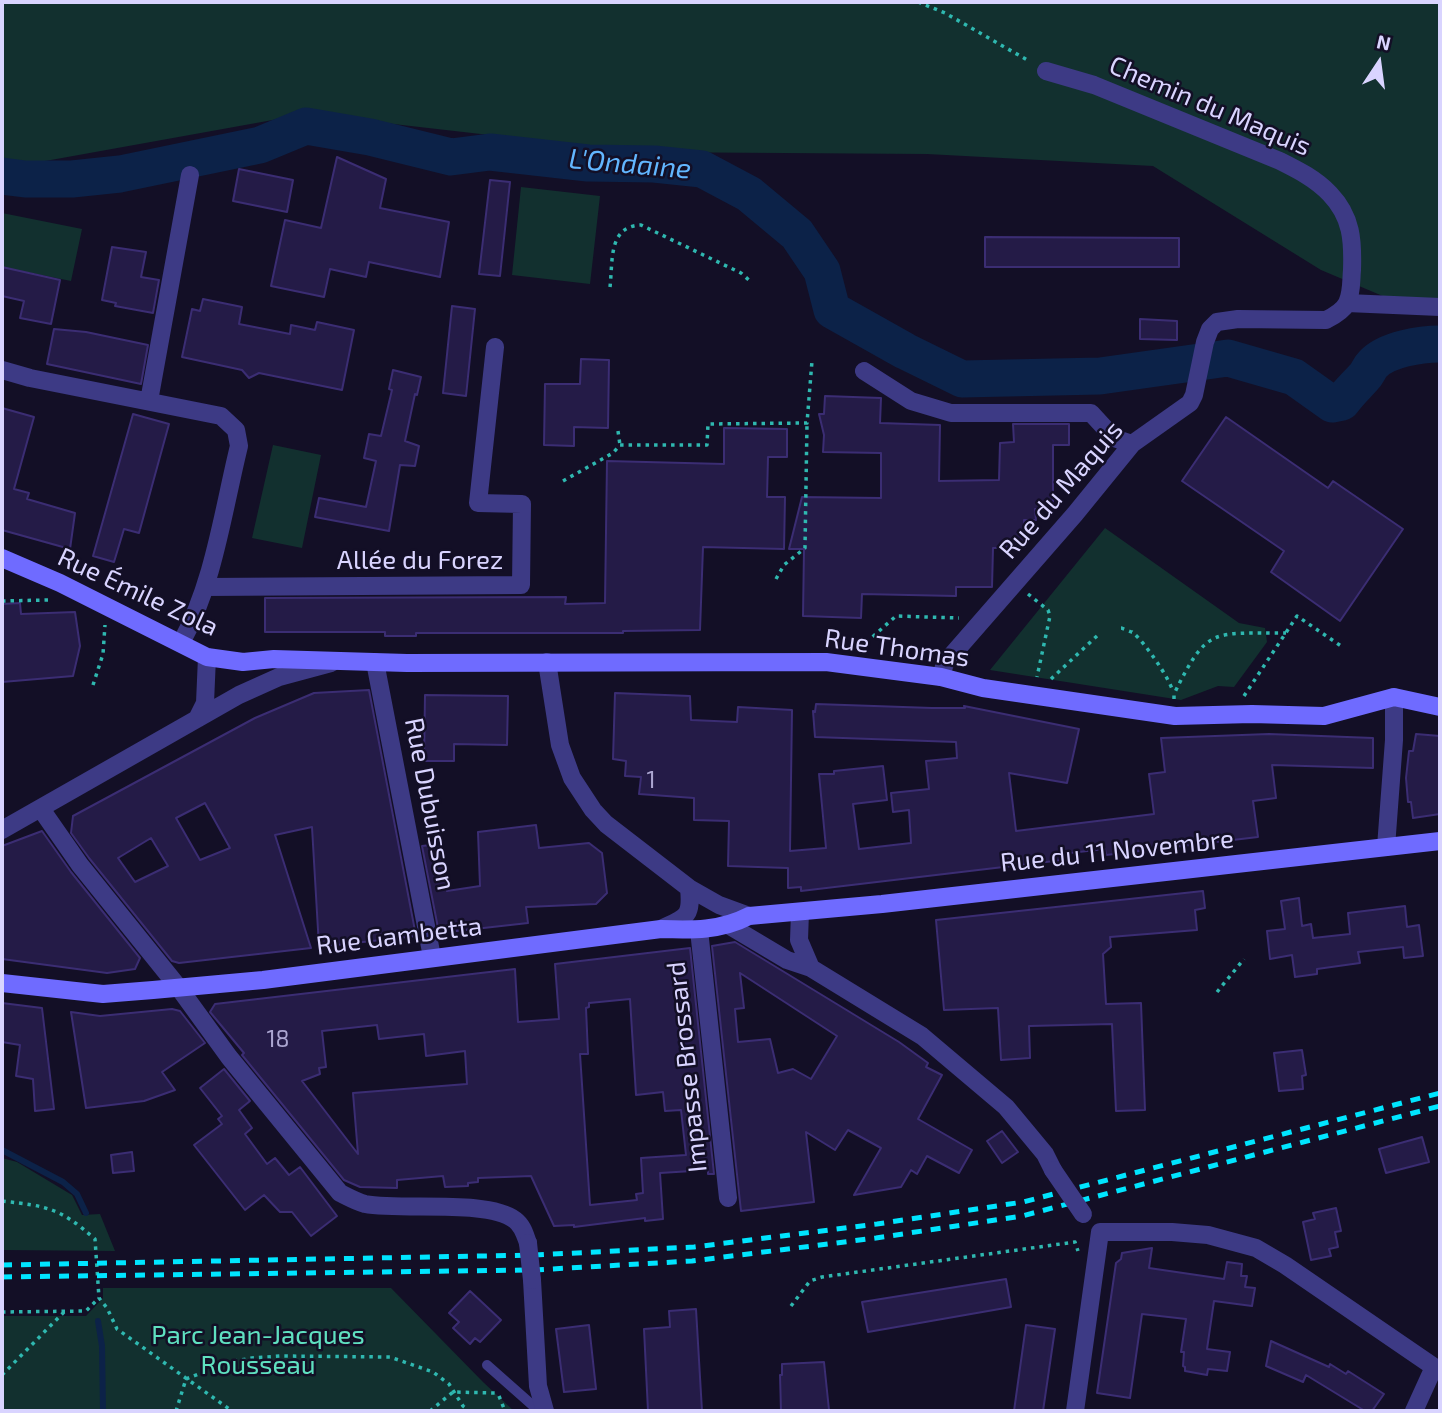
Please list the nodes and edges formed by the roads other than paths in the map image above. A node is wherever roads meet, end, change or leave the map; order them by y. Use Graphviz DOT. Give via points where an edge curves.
graph roads {
  1 [pos="1046,71"];
  2 [pos="190,175"];
  3 [pos="1349,296"];
  4 [pos="1440,307"];
  5 [pos="495,346"];
  6 [pos="2,370"];
  7 [pos="863,371"];
  8 [pos="149,401"];
  9 [pos="1132,444"];
  10 [pos="2,558"];
  11 [pos="205,587"];
  12 [pos="181,643"];
  13 [pos="207,657"];
  14 [pos="339,661"];
  15 [pos="375,662"];
  16 [pos="547,662"];
  17 [pos="941,677"];
  18 [pos="1394,697"];
  19 [pos="1440,707"];
  20 [pos="197,719"];
  21 [pos="41,809"];
  22 [pos="3,828"];
  23 [pos="1440,841"];
  24 [pos="1386,847"];
  25 [pos="689,888"];
  26 [pos="800,912"];
  27 [pos="748,916"];
  28 [pos="730,926"];
  29 [pos="661,929"];
  30 [pos="699,930"];
  31 [pos="432,957"];
  32 [pos="811,968"];
  33 [pos="2,983"];
  34 [pos="179,988"];
  35 [pos="728,1198"];
  36 [pos="1100,1232"];
  37 [pos="487,1365"];
  38 [pos="1438,1367"];
  39 [pos="538,1411"];
  40 [pos="545,1411"];
  41 [pos="1075,1411"];
  42 [pos="1413,1411"];
  1 -- 3 [label="street, Chemin du Maquis" via="1094,85 1309,176 1331,194 1353,238"];
  2 -- 8 [label="street"];
  3 -- 4 [label="street"];
  3 -- 9 [label="street, Rue du Maquis" via="1338,313 1326,320 1217,322 1205,342 1194,395 1181,410"];
  5 -- 11 [label="street, Allée du Forez" via="478,503 522,504 521,585"];
  6 -- 8 [label="street"];
  7 -- 9 [label="street" via="911,401 951,413 1091,413 1114,438"];
  8 -- 11 [label="street" via="221,416 236,430 239,446"];
  9 -- 17 [label="street, Rue du Maquis" via="945,663"];
  10 -- 12 [label="main road, Rue Émile Zola"];
  11 -- 12 [label="street"];
  12 -- 13 [label="main road, Rue Émile Zola"];
  13 -- 14 [label="main road, Rue Émile Zola" via="243,662"];
  13 -- 20 [label="street" via="205,704"];
  14 -- 15 [label="main road, Rue Thomas"];
  14 -- 20 [label="street" via="279,677"];
  15 -- 16 [label="main road, Rue Thomas"];
  15 -- 31 [label="street, Rue Dubuisson"];
  16 -- 17 [label="main road, Rue Thomas" via="826,662"];
  16 -- 25 [label="street" via="560,745 572,778 606,824"];
  17 -- 18 [label="main road, Rue Thomas" via="983,688 1175,716 1324,716"];
  18 -- 19 [label="main road, Rue Thomas"];
  18 -- 24 [label="street"];
  20 -- 21 [label="street"];
  21 -- 22 [label="street"];
  21 -- 34 [label="street"];
  23 -- 24 [label="main road, Rue du 11 Novembre"];
  24 -- 26 [label="main road, Rue du 11 Novembre"];
  25 -- 27 [label="street"];
  25 -- 29 [label="street" via="691,907 686,917"];
  26 -- 27 [label="main road, Rue Gambetta"];
  26 -- 32 [label="street" via="799,940"];
  27 -- 28 [label="main road, Rue Gambetta"];
  28 -- 30 [label="main road, Rue Gambetta"];
  28 -- 32 [label="street" via="787,960"];
  29 -- 30 [label="main road, Rue Gambetta"];
  29 -- 31 [label="main road, Rue Gambetta"];
  30 -- 35 [label="street, Impasse Brossard"];
  31 -- 34 [label="main road, Rue Gambetta"];
  32 -- 36 [label="street, bridge" via="922,1036 1006,1107"];
  33 -- 34 [label="main road, Rue Gambetta" via="103,994"];
  34 -- 40 [label="street, bridge" via="340,1193 362,1203 500,1213 522,1227 528,1243 538,1386"];
  36 -- 38 [label="street" via="1208,1235 1256,1248"];
  36 -- 41 [label="street"];
  37 -- 39 [label="lane"];
  38 -- 42 [label="street"];
}
